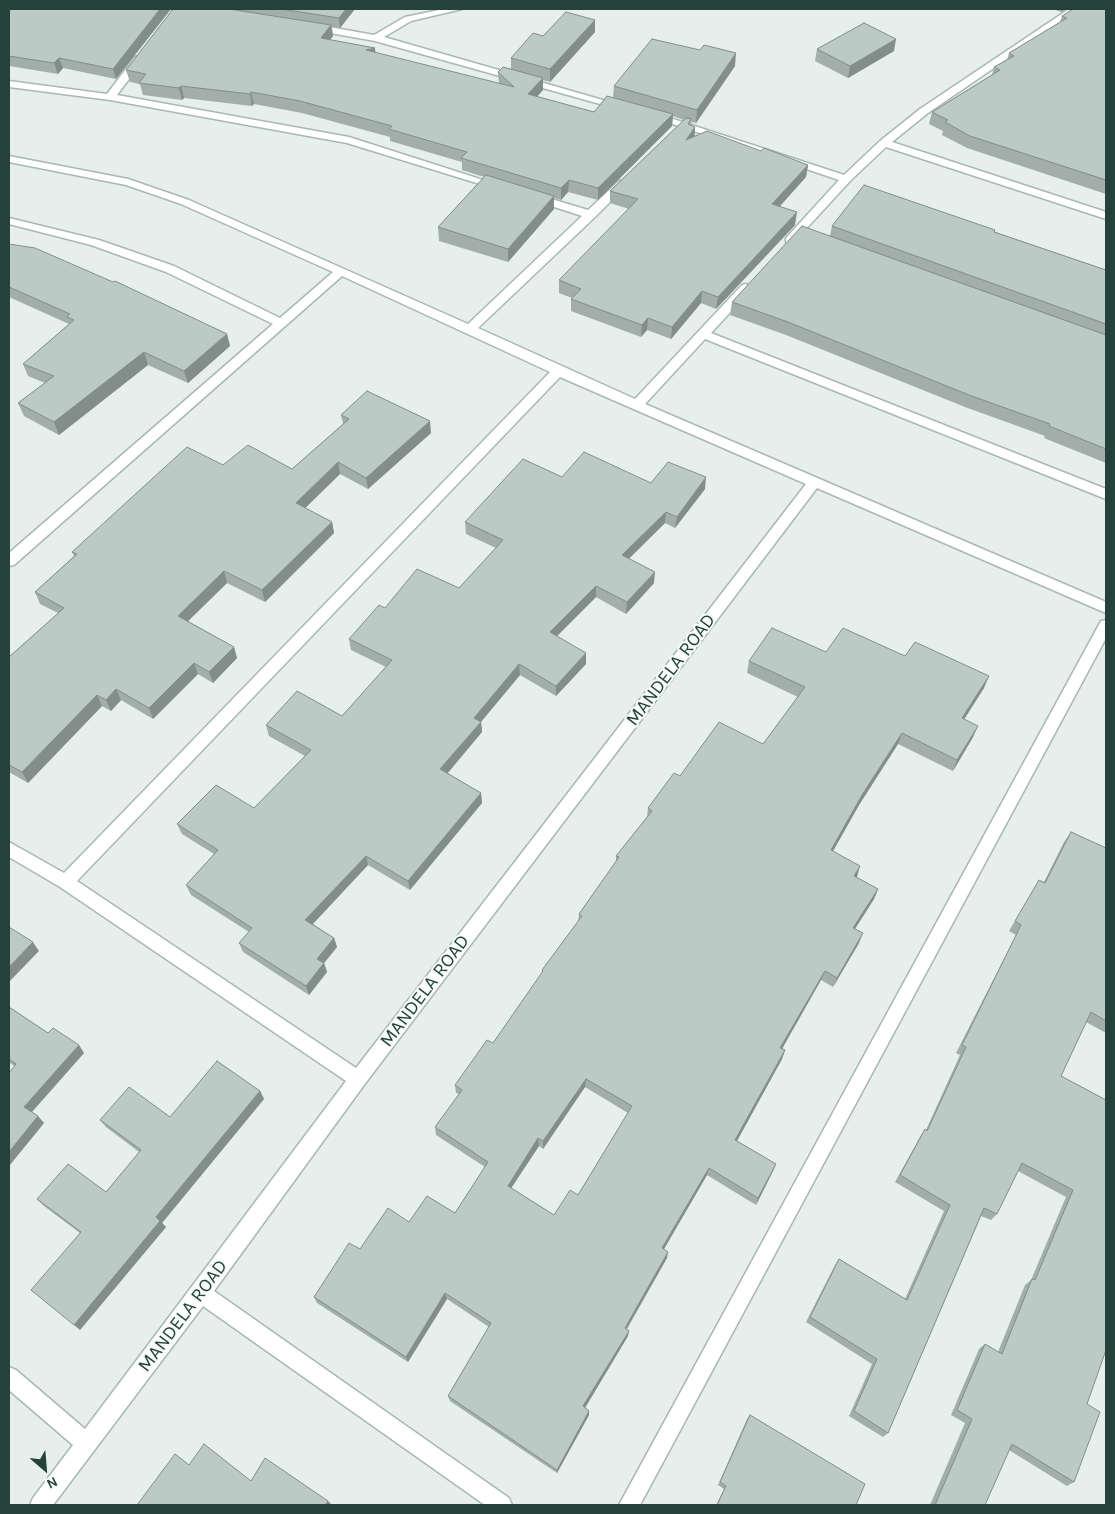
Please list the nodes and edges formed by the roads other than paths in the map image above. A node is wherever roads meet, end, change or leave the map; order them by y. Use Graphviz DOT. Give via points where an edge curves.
graph roads {
  1 [pos="457,9"];
  2 [pos="1075,9"];
  3 [pos="302,26"];
  4 [pos="376,38"];
  5 [pos="143,53"];
  6 [pos="9,84"];
  7 [pos="110,98"];
  8 [pos="682,124"];
  9 [pos="668,138"];
  10 [pos="884,143"];
  11 [pos="9,159"];
  12 [pos="634,173"];
  13 [pos="846,179"];
  14 [pos="592,215"];
  15 [pos="1106,216"];
  16 [pos="9,220"];
  17 [pos="784,247"];
  18 [pos="340,272"];
  19 [pos="757,276"];
  20 [pos="282,323"];
  21 [pos="470,329"];
  22 [pos="703,334"];
  23 [pos="558,371"];
  24 [pos="637,405"];
  25 [pos="815,481"];
  26 [pos="1106,494"];
  27 [pos="9,561"];
  28 [pos="1106,608"];
  29 [pos="1106,625"];
  30 [pos="9,849"];
  31 [pos="66,882"];
  32 [pos="358,1079"];
  33 [pos="201,1293"];
  34 [pos="9,1377"];
  35 [pos="86,1443"];
  36 [pos="40,1505"];
  37 [pos="502,1505"];
  38 [pos="629,1505"];
  1 -- 4 [label="street" via="408,20"];
  2 -- 10 [label="street" via="924,111"];
  3 -- 4 [label="street"];
  4 -- 8 [label="street"];
  5 -- 7 [label="street"];
  6 -- 7 [label="street"];
  7 -- 14 [label="street" via="349,140"];
  8 -- 9 [label="street"];
  8 -- 13 [label="street"];
  10 -- 13 [label="street"];
  10 -- 15 [label="street"];
  11 -- 18 [label="street" via="128,182 185,202"];
  12 -- 14 [label="street"];
  13 -- 17 [label="street" via="802,234"];
  14 -- 21 [label="street"];
  16 -- 20 [label="street" via="95,242 170,270"];
  18 -- 20 [label="street"];
  18 -- 21 [label="street"];
  19 -- 22 [label="street"];
  20 -- 27 [label="street"];
  21 -- 23 [label="street"];
  22 -- 24 [label="street"];
  22 -- 26 [label="street"];
  23 -- 24 [label="street"];
  23 -- 31 [label="street"];
  24 -- 25 [label="street"];
  25 -- 28 [label="street"];
  25 -- 32 [label="street, MANDELA ROAD"];
  29 -- 38 [label="street"];
  30 -- 31 [label="street"];
  31 -- 32 [label="street"];
  32 -- 33 [label="street, MANDELA ROAD"];
  33 -- 35 [label="street, MANDELA ROAD"];
  33 -- 37 [label="street"];
  34 -- 35 [label="street"];
  35 -- 36 [label="street, MANDELA ROAD"];
}
